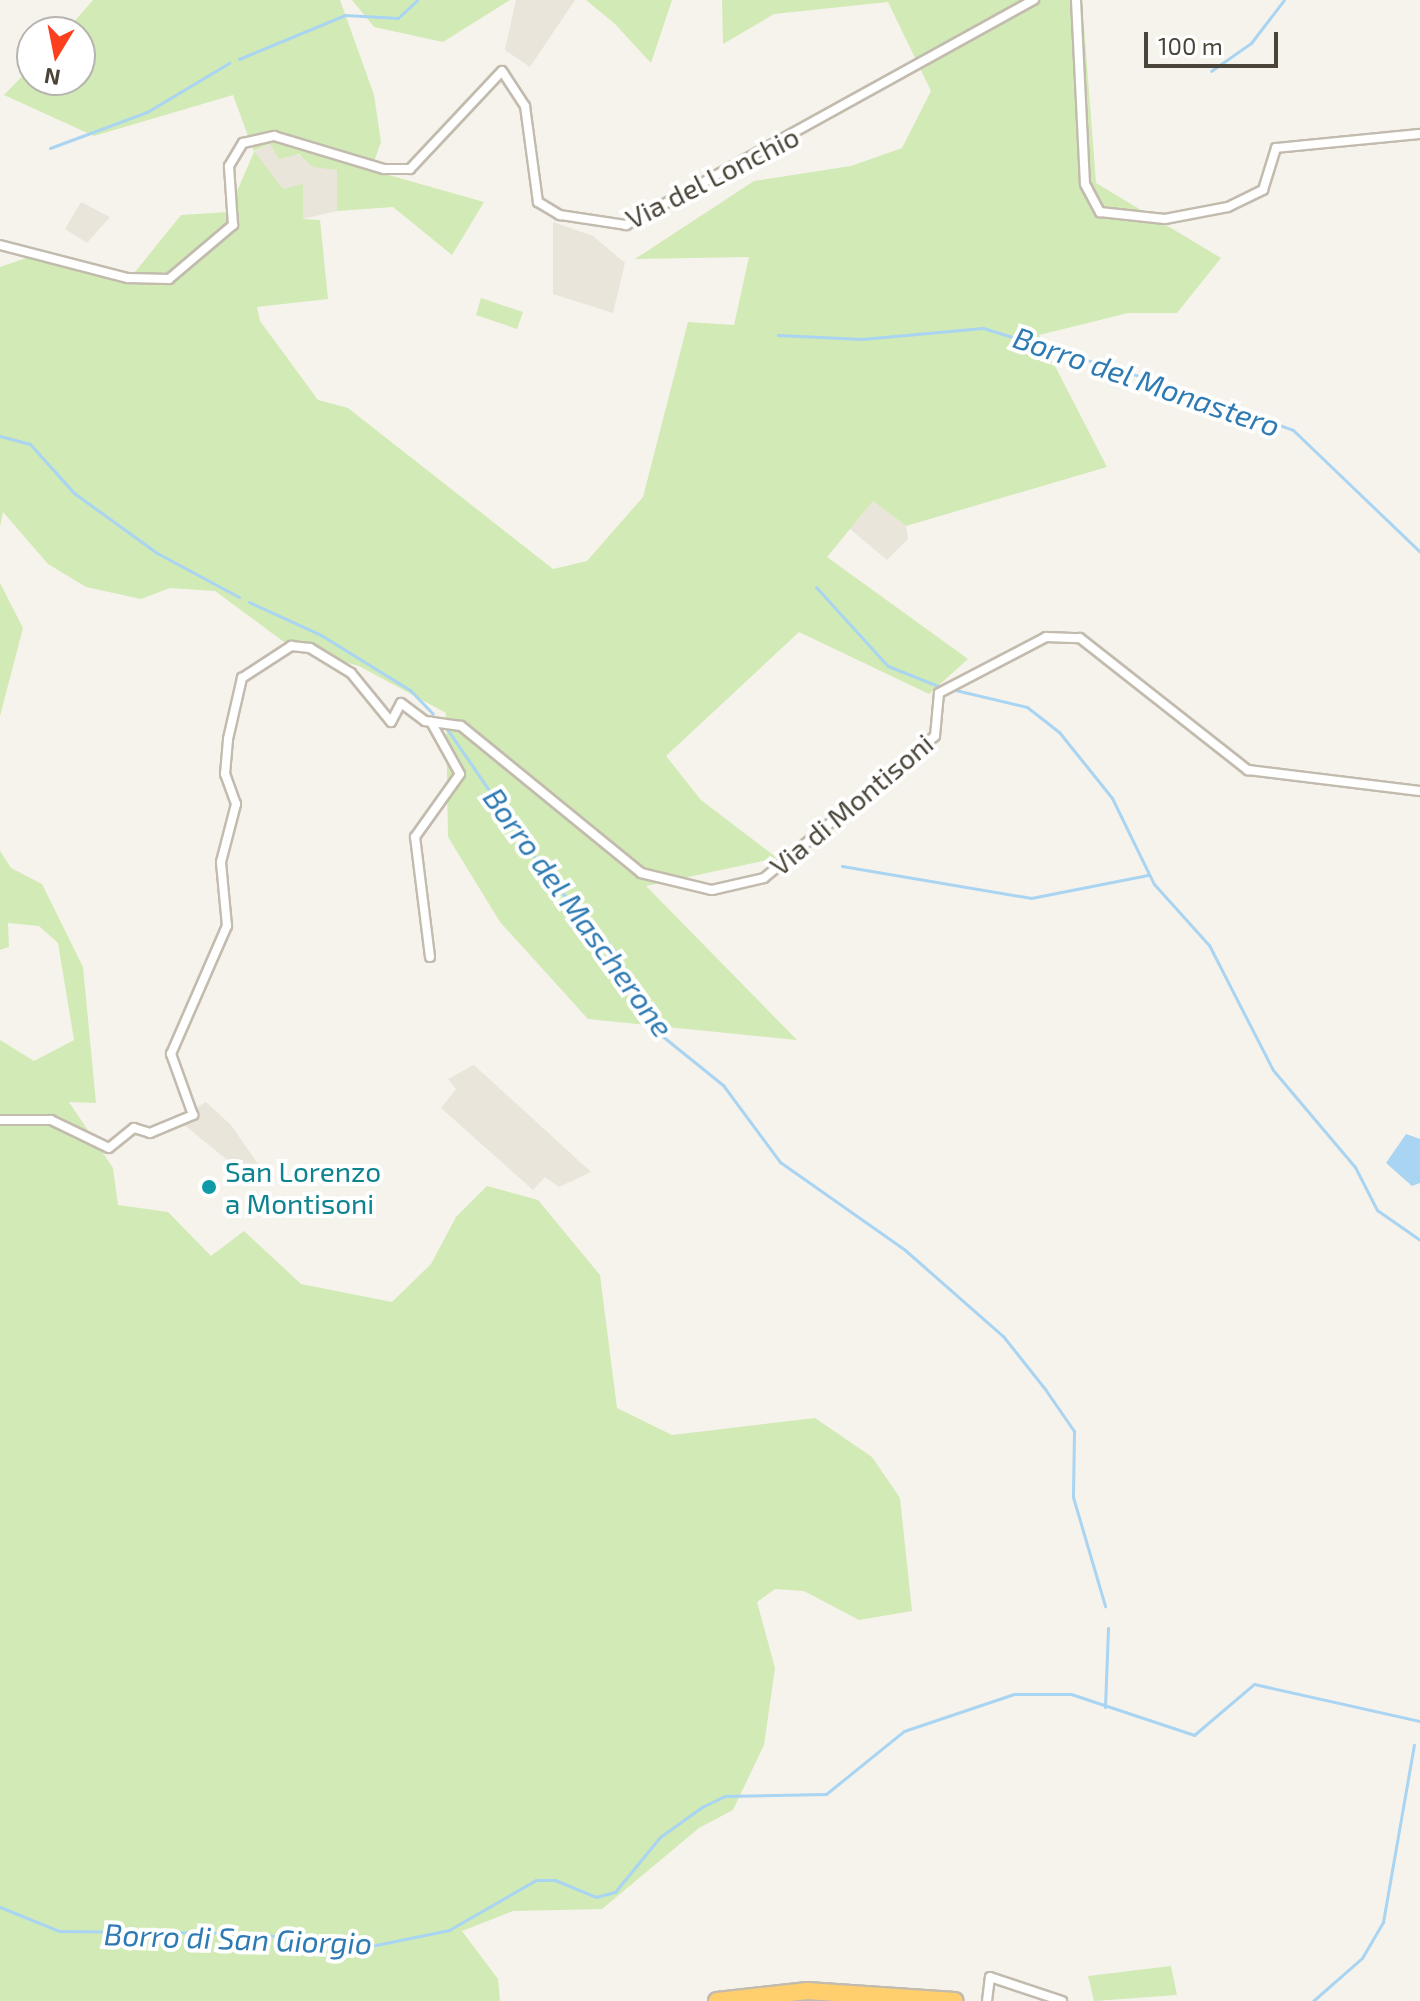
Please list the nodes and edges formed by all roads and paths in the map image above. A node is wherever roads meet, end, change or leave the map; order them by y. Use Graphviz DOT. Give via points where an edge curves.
graph roads {
  1 [pos="1034,0"];
  2 [pos="1076,0"];
  3 [pos="1420,134"];
  4 [pos="0,245"];
  5 [pos="431,722"];
  6 [pos="1420,791"];
  7 [pos="430,957"];
  8 [pos="0,1120"];
  9 [pos="717,2001"];
  10 [pos="955,2001"];
  11 [pos="987,2001"];
  12 [pos="1062,2001"];
  1 -- 4 [label="street, Via del Lonchio" via="626,225 560,215 538,202 525,106 502,71 410,169 384,169 274,136 243,143 229,166 233,225 169,279 128,278"];
  2 -- 3 [label="street" via="1085,184 1100,212 1165,219 1244,203 1265,187 1276,148"];
  5 -- 6 [label="street, Via di Montisoni" via="461,726 641,873 712,890 764,878 935,736 939,693 1046,637 1080,638 1248,770"];
  5 -- 7 [label="street" via="460,774 415,837"];
  5 -- 8 [label="street, Via di Montisoni" via="401,703 391,722 366,685 299,645 248,670 226,748 227,783 236,804 221,862 227,926 171,1054 193,1115 150,1133 134,1128 109,1148 51,1120"];
  9 -- 10 [label="highway" via="863,1991"];
  11 -- 12 [label="street" via="990,1977"];
}
